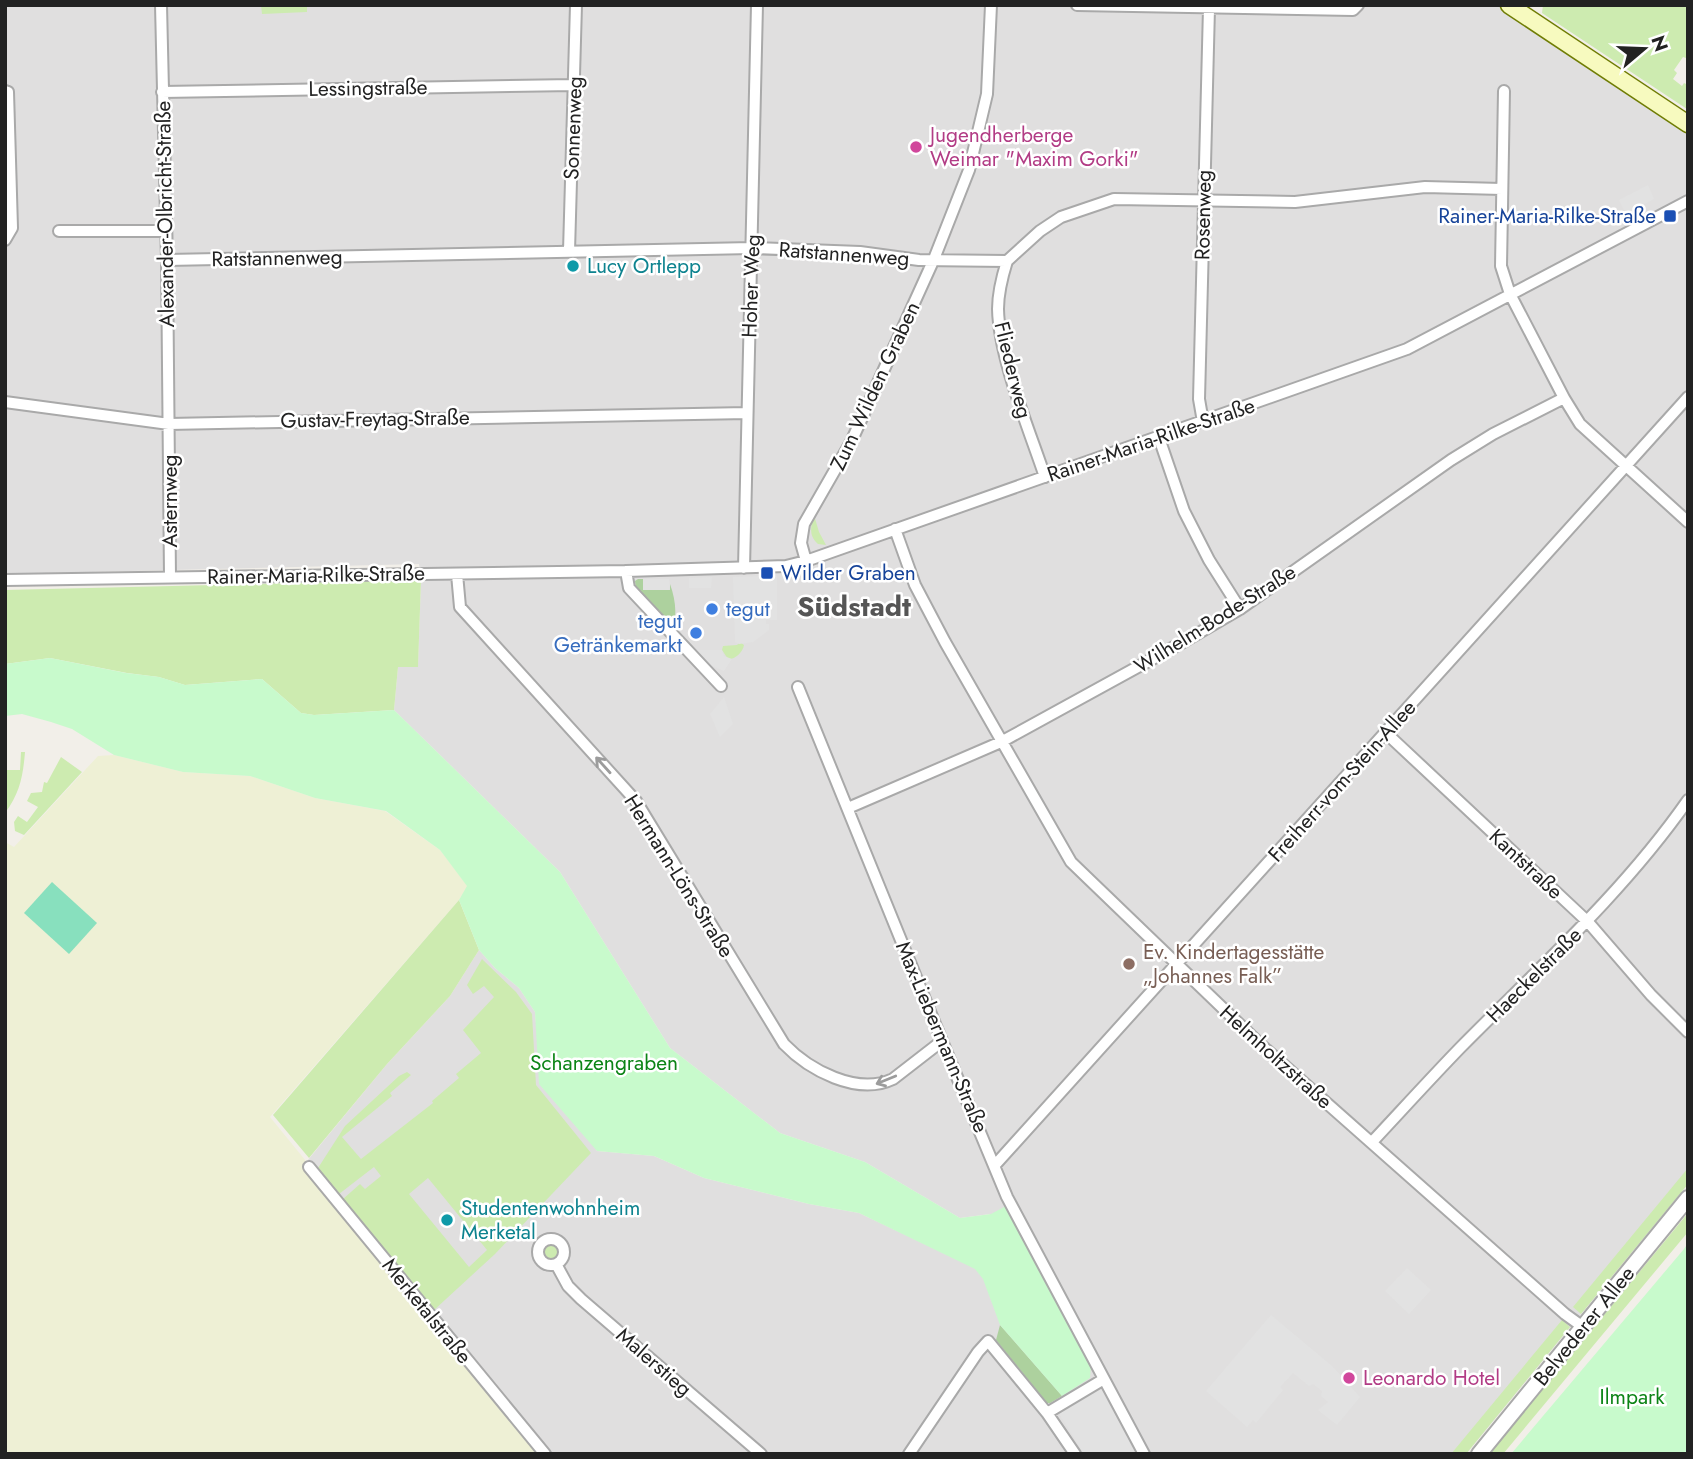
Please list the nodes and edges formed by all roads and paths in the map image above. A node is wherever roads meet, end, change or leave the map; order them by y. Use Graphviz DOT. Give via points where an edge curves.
graph roads {
  1 [pos="161,5"];
  2 [pos="576,5"];
  3 [pos="757,5"];
  4 [pos="991,5"];
  5 [pos="1077,5"];
  6 [pos="1358,5"];
  7 [pos="1509,5"];
  8 [pos="1209,8"];
  9 [pos="574,85"];
  10 [pos="5,91"];
  11 [pos="1504,91"];
  12 [pos="162,92"];
  13 [pos="1688,124"];
  14 [pos="7,129"];
  15 [pos="1502,188"];
  16 [pos="1688,201"];
  17 [pos="1203,202"];
  18 [pos="166,230"];
  19 [pos="60,231"];
  20 [pos="5,240"];
  21 [pos="752,248"];
  22 [pos="569,251"];
  23 [pos="934,258"];
  24 [pos="167,260"];
  25 [pos="1007,261"];
  26 [pos="1510,294"];
  27 [pos="1688,397"];
  28 [pos="1564,398"];
  29 [pos="5,402"];
  30 [pos="747,413"];
  31 [pos="1203,422"];
  32 [pos="169,424"];
  33 [pos="1159,438"];
  34 [pos="1626,467"];
  35 [pos="1045,477"];
  36 [pos="1688,522"];
  37 [pos="894,529"];
  38 [pos="806,561"];
  39 [pos="744,568"];
  40 [pos="626,570"];
  41 [pos="457,573"];
  42 [pos="170,577"];
  43 [pos="5,580"];
  44 [pos="1240,609"];
  45 [pos="721,686"];
  46 [pos="798,687"];
  47 [pos="1386,733"];
  48 [pos="1001,742"];
  49 [pos="1688,800"];
  50 [pos="848,808"];
  51 [pos="1588,922"];
  52 [pos="1175,964"];
  53 [pos="1688,1032"];
  54 [pos="942,1041"];
  55 [pos="1372,1142"];
  56 [pos="995,1165"];
  57 [pos="309,1167"];
  58 [pos="1688,1198"];
  59 [pos="556,1264"];
  60 [pos="1583,1327"];
  61 [pos="1104,1379"];
  62 [pos="1047,1413"];
  63 [pos="545,1454"];
  64 [pos="761,1454"];
  65 [pos="909,1454"];
  66 [pos="1075,1454"];
  67 [pos="1144,1454"];
  68 [pos="1479,1454"];
  1 -- 12 [label="street, Alexander-Olbricht-Straße"];
  2 -- 9 [label="street, Sonnenweg"];
  3 -- 21 [label="street, Hoher Weg"];
  4 -- 23 [label="street, Zum Wilden Graben" via="982,125 970,170"];
  5 -- 8 [label="street"];
  6 -- 8 [label="street" via="1353,10"];
  7 -- 13 [label="main road"];
  8 -- 17 [label="street, Rosenweg"];
  9 -- 12 [label="street, Lessingstraße"];
  9 -- 22 [label="street, Sonnenweg"];
  10 -- 14 [label="street"];
  11 -- 15 [label="street"];
  12 -- 18 [label="street, Alexander-Olbricht-Straße"];
  14 -- 20 [label="street" via="12,228"];
  15 -- 17 [label="street" via="1425,187 1295,202"];
  15 -- 26 [label="street" via="1502,266"];
  16 -- 26 [label="street, Rainer-Maria-Rilke-Straße"];
  17 -- 25 [label="street" via="1114,199 1087,207 1060,217"];
  17 -- 31 [label="street, Rosenweg" via="1199,398"];
  18 -- 19 [label="street"];
  18 -- 24 [label="street, Alexander-Olbricht-Straße"];
  21 -- 22 [label="street, Ratstannenweg"];
  21 -- 23 [label="street, Ratstannenweg"];
  21 -- 30 [label="street, Hoher Weg"];
  22 -- 24 [label="street, Ratstannenweg"];
  23 -- 25 [label="street, Ratstannenweg"];
  23 -- 38 [label="street, Zum Wilden Graben" via="850,442 804,524"];
  24 -- 32 [label="street, Alexander-Olbricht-Straße"];
  25 -- 35 [label="street, Fliederweg" via="998,310 1002,339"];
  26 -- 28 [label="street"];
  26 -- 31 [label="street, Rainer-Maria-Rilke-Straße" via="1407,349"];
  27 -- 34 [label="street, Freiherr-vom-Stein-Allee"];
  28 -- 34 [label="street" via="1580,424"];
  28 -- 44 [label="street, Wilhelm-Bode-Straße" via="1451,460"];
  29 -- 32 [label="street, Gustav-Freytag-Straße"];
  30 -- 32 [label="street, Gustav-Freytag-Straße"];
  30 -- 39 [label="street, Hoher Weg"];
  31 -- 33 [label="street, Rainer-Maria-Rilke-Straße"];
  32 -- 42 [label="street, Asternweg"];
  33 -- 35 [label="street, Rainer-Maria-Rilke-Straße"];
  33 -- 44 [label="street" via="1184,511"];
  34 -- 36 [label="street"];
  34 -- 47 [label="street, Freiherr-vom-Stein-Allee"];
  35 -- 37 [label="street, Rainer-Maria-Rilke-Straße"];
  37 -- 38 [label="street, Rainer-Maria-Rilke-Straße"];
  37 -- 48 [label="street, Helmholtzstraße" via="915,585"];
  38 -- 39 [label="street, Rainer-Maria-Rilke-Straße"];
  39 -- 40 [label="street, Rainer-Maria-Rilke-Straße"];
  40 -- 41 [label="street, Rainer-Maria-Rilke-Straße"];
  40 -- 45 [label="street" via="629,588"];
  41 -- 42 [label="street, Rainer-Maria-Rilke-Straße"];
  54 -- 41 [label="street, Hermann-Löns-Straße, one-way" via="883,1084 830,1076 796,1056 784,1044 636,801 460,607"];
  42 -- 43 [label="street, Rainer-Maria-Rilke-Straße"];
  44 -- 48 [label="street, Wilhelm-Bode-Straße"];
  46 -- 50 [label="street, Max-Liebermann-Straße"];
  47 -- 51 [label="street, Kantstraße"];
  47 -- 52 [label="street, Freiherr-vom-Stein-Allee"];
  48 -- 50 [label="street, Wilhelm-Bode-Straße"];
  48 -- 52 [label="street, Helmholtzstraße" via="1071,862"];
  49 -- 51 [label="street, Haeckelstraße" via="1644,860"];
  50 -- 54 [label="street, Max-Liebermann-Straße"];
  51 -- 53 [label="street, Kantstraße"];
  51 -- 55 [label="street, Haeckelstraße"];
  52 -- 55 [label="street, Helmholtzstraße"];
  52 -- 56 [label="street, Freiherr-vom-Stein-Allee"];
  54 -- 56 [label="street, Max-Liebermann-Straße"];
  55 -- 60 [label="street, Helmholtzstraße"];
  56 -- 61 [label="street, Max-Liebermann-Straße" via="1016,1216"];
  57 -- 63 [label="street, Merketalstraße"];
  58 -- 60 [label="street, Belvederer Allee"];
  59 -- 64 [label="street, Malerstieg" via="581,1299"];
  60 -- 68 [label="street, Belvederer Allee"];
  61 -- 62 [label="street"];
  61 -- 67 [label="street, Max-Liebermann-Straße"];
  62 -- 65 [label="street" via="988,1341"];
  62 -- 66 [label="street"];
}
